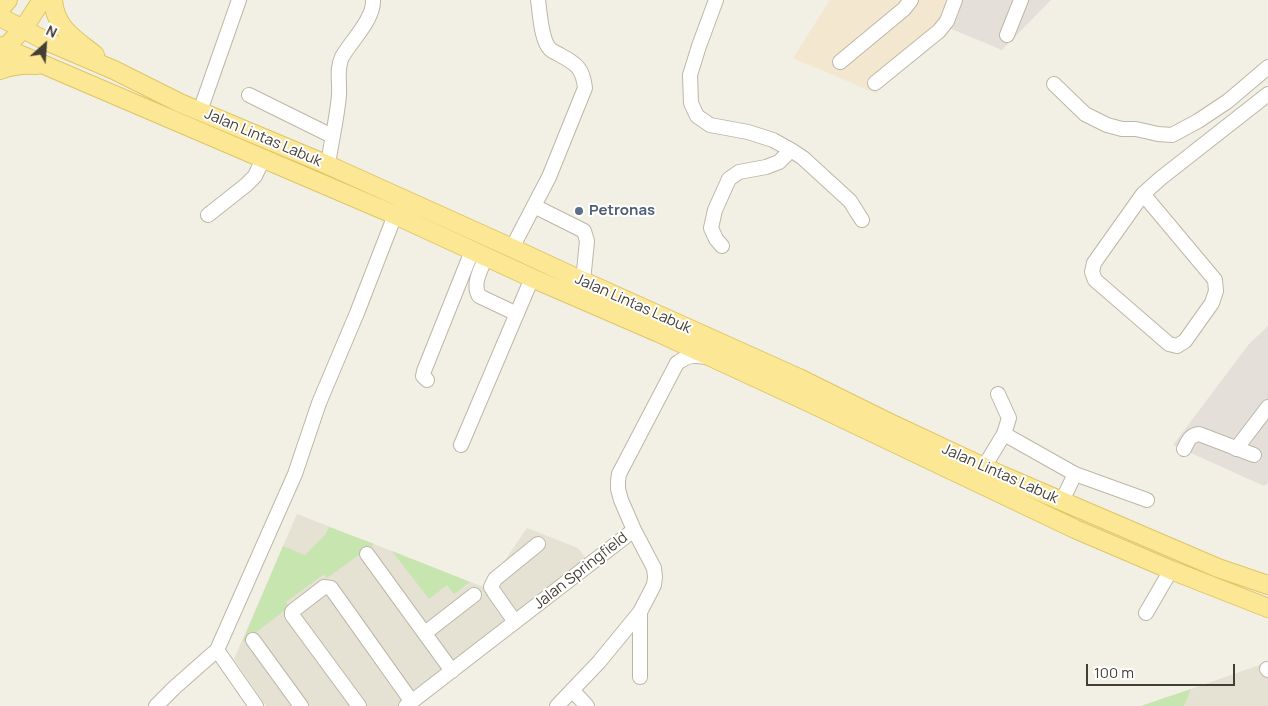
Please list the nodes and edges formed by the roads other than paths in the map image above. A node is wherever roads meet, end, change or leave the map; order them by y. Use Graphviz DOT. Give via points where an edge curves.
graph roads {
  1 [pos="8,0"];
  2 [pos="42,0"];
  3 [pos="53,0"];
  4 [pos="238,0"];
  5 [pos="373,0"];
  6 [pos="538,0"];
  7 [pos="716,0"];
  8 [pos="911,0"];
  9 [pos="955,0"];
  10 [pos="1021,0"];
  11 [pos="0,9"];
  12 [pos="0,17"];
  13 [pos="23,29"];
  14 [pos="1007,35"];
  15 [pos="2,49"];
  16 [pos="840,62"];
  17 [pos="1268,67"];
  18 [pos="0,70"];
  19 [pos="57,70"];
  20 [pos="114,70"];
  21 [pos="874,83"];
  22 [pos="1054,84"];
  23 [pos="1268,94"];
  24 [pos="249,95"];
  25 [pos="200,111"];
  26 [pos="332,136"];
  27 [pos="791,150"];
  28 [pos="263,159"];
  29 [pos="328,165"];
  30 [pos="1143,194"];
  31 [pos="534,206"];
  32 [pos="208,215"];
  33 [pos="395,215"];
  34 [pos="862,220"];
  35 [pos="722,246"];
  36 [pos="512,248"];
  37 [pos="479,254"];
  38 [pos="532,278"];
  39 [pos="583,281"];
  40 [pos="517,314"];
  41 [pos="659,332"];
  42 [pos="712,357"];
  43 [pos="677,363"];
  44 [pos="427,380"];
  45 [pos="998,394"];
  46 [pos="1268,407"];
  47 [pos="890,423"];
  48 [pos="1004,434"];
  49 [pos="461,445"];
  50 [pos="1184,449"];
  51 [pos="1236,449"];
  52 [pos="1254,455"];
  53 [pos="984,467"];
  54 [pos="1075,474"];
  55 [pos="1147,500"];
  56 [pos="1062,501"];
  57 [pos="1075,529"];
  58 [pos="634,530"];
  59 [pos="538,544"];
  60 [pos="367,554"];
  61 [pos="1171,570"];
  62 [pos="1268,585"];
  63 [pos="474,595"];
  64 [pos="1268,608"];
  65 [pos="640,612"];
  66 [pos="1146,613"];
  67 [pos="515,622"];
  68 [pos="425,633"];
  69 [pos="254,640"];
  70 [pos="217,650"];
  71 [pos="452,671"];
  72 [pos="640,677"];
  73 [pos="572,690"];
  74 [pos="409,704"];
  75 [pos="156,706"];
  76 [pos="256,706"];
  77 [pos="301,706"];
  78 [pos="359,706"];
  79 [pos="557,706"];
  80 [pos="587,706"];
  1 -- 11 [label="main road"];
  2 -- 13 [label="main road"];
  3 -- 20 [label="main road" via="57,19 63,28"];
  4 -- 25 [label="street"];
  5 -- 26 [label="street" via="370,14 338,67 339,95"];
  6 -- 31 [label="street" via="546,43 550,50 580,69 585,88"];
  7 -- 27 [label="street" via="690,75 691,104 697,116 710,125 748,132"];
  8 -- 16 [label="street"];
  9 -- 21 [label="street" via="947,21 939,31"];
  10 -- 14 [label="street"];
  12 -- 13 [label="main road, Jalan Lintas Labuk"];
  13 -- 15 [label="main road"];
  13 -- 20 [label="main road, Jalan Lintas Labuk"];
  15 -- 19 [label="main road, Jalan Lintas Labuk"];
  17 -- 22 [label="street" via="1228,101 1172,135 1107,125 1085,114"];
  18 -- 19 [label="main road" via="21,64"];
  19 -- 28 [label="main road, Jalan Lintas Labuk"];
  20 -- 25 [label="main road, Jalan Lintas Labuk"];
  23 -- 30 [label="street"];
  24 -- 26 [label="street"];
  25 -- 29 [label="main road, Jalan Lintas Labuk"];
  26 -- 29 [label="street"];
  27 -- 34 [label="street" via="850,202"];
  27 -- 35 [label="street" via="779,162 740,172 729,179 711,228"];
  28 -- 32 [label="street" via="255,176"];
  28 -- 33 [label="main road, Jalan Lintas Labuk"];
  29 -- 36 [label="main road, Jalan Lintas Labuk"];
  30 -- 30 [label="street" via="1215,280 1212,303 1185,341 1177,346 1169,344 1095,280 1092,272 1094,263"];
  31 -- 36 [label="street"];
  31 -- 39 [label="street" via="584,231 587,240"];
  33 -- 37 [label="main road, Jalan Lintas Labuk"];
  33 -- 70 [label="street" via="318,402 295,474"];
  36 -- 39 [label="main road, Jalan Lintas Labuk"];
  37 -- 38 [label="main road, Jalan Lintas Labuk"];
  37 -- 40 [label="street" via="476,291 479,296"];
  37 -- 44 [label="street" via="424,371 423,376"];
  38 -- 40 [label="street"];
  38 -- 41 [label="main road, Jalan Lintas Labuk"];
  39 -- 47 [label="main road, Jalan Lintas Labuk" via="799,378"];
  40 -- 49 [label="street"];
  41 -- 42 [label="main road, Jalan Lintas Labuk"];
  41 -- 43 [label="street" via="673,345"];
  42 -- 43 [label="street" via="688,356"];
  42 -- 57 [label="main road, Jalan Lintas Labuk"];
  43 -- 58 [label="street, Jalan Springfield" via="619,474 620,494"];
  45 -- 48 [label="street" via="1009,418"];
  46 -- 51 [label="street"];
  47 -- 53 [label="main road, Jalan Lintas Labuk"];
  47 -- 57 [label="main road" via="888,427 893,434 1018,494"];
  48 -- 53 [label="street"];
  48 -- 54 [label="street"];
  50 -- 51 [label="street" via="1191,437 1200,434"];
  51 -- 52 [label="street"];
  53 -- 56 [label="main road, Jalan Lintas Labuk"];
  54 -- 55 [label="street"];
  54 -- 56 [label="street"];
  56 -- 62 [label="main road, Jalan Lintas Labuk" via="1218,568"];
  57 -- 61 [label="main road, Jalan Lintas Labuk"];
  58 -- 65 [label="street" via="654,568 655,577"];
  58 -- 67 [label="street, Jalan Springfield"];
  59 -- 67 [label="street" via="492,583 494,592"];
  60 -- 68 [label="street"];
  61 -- 64 [label="main road, Jalan Lintas Labuk"];
  61 -- 66 [label="street"];
  63 -- 68 [label="street"];
  65 -- 72 [label="street"];
  65 -- 73 [label="street"];
  67 -- 71 [label="street, Jalan Springfield"];
  68 -- 71 [label="street"];
  69 -- 77 [label="street"];
  70 -- 75 [label="street"];
  70 -- 76 [label="street"];
  71 -- 74 [label="street, Jalan Springfield"];
  73 -- 79 [label="street"];
  73 -- 80 [label="street"];
  74 -- 78 [label="street" via="331,588 324,587 292,615"];
}
